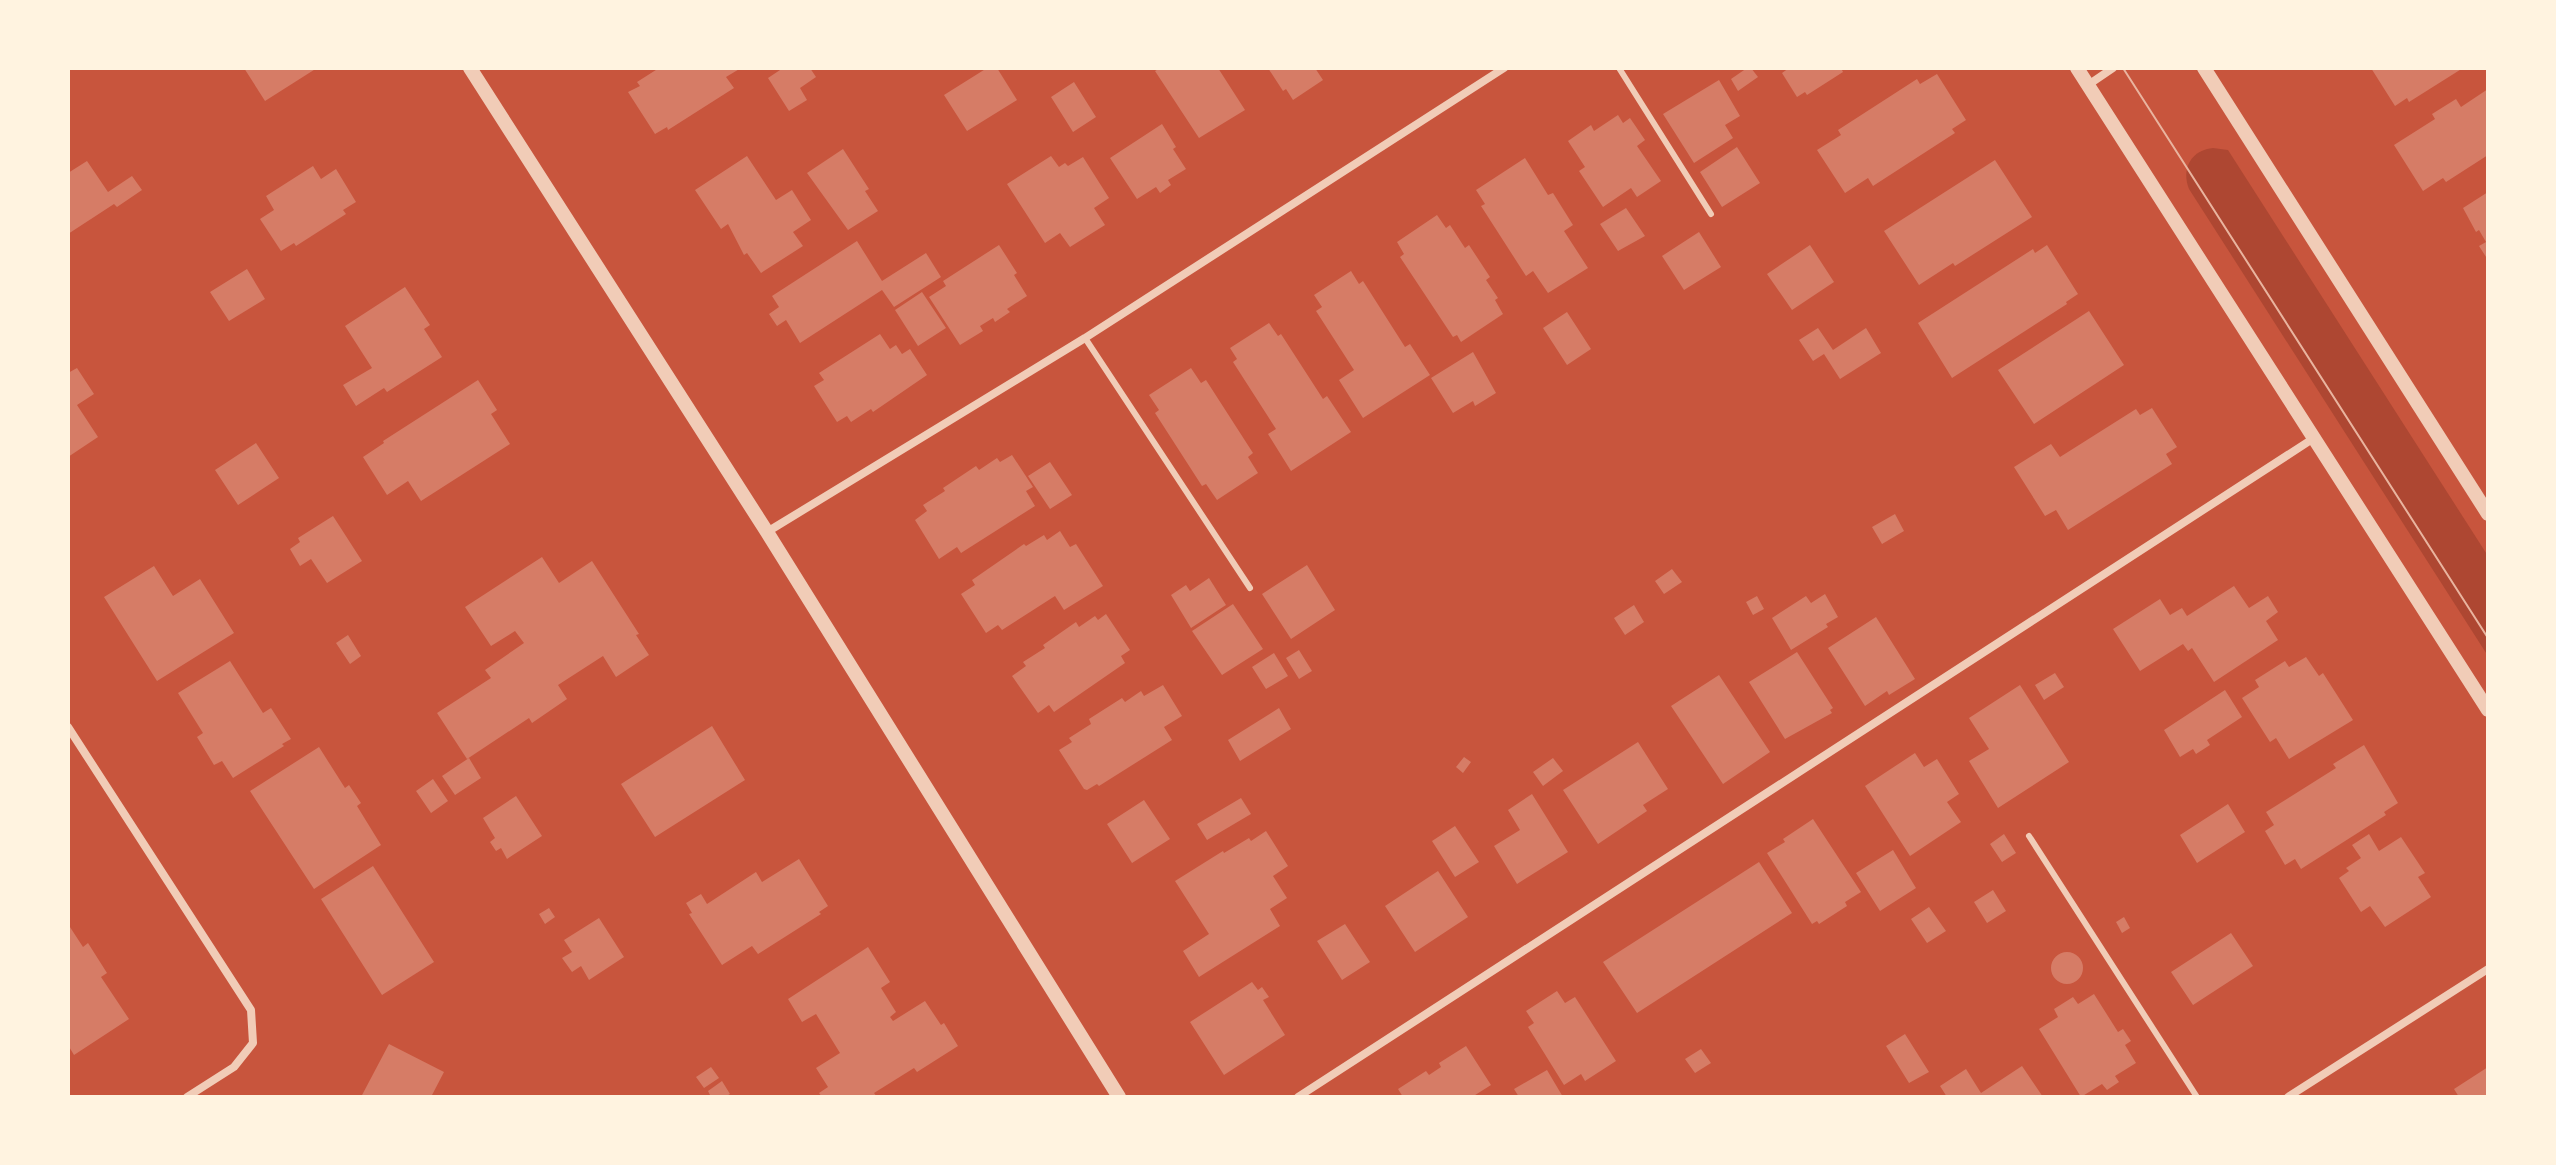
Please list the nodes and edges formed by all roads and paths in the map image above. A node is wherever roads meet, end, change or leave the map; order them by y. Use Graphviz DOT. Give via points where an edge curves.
graph roads {
  1 [pos="470,68"];
  2 [pos="1504,68"];
  3 [pos="1619,68"];
  4 [pos="2077,68"];
  5 [pos="2113,68"];
  6 [pos="2204,68"];
  7 [pos="2088,85"];
  8 [pos="1711,214"];
  9 [pos="1085,338"];
  10 [pos="2314,438"];
  11 [pos="2488,514"];
  12 [pos="767,532"];
  13 [pos="1250,588"];
  14 [pos="2488,710"];
  15 [pos="68,727"];
  16 [pos="2029,836"];
  17 [pos="2488,969"];
  18 [pos="187,1097"];
  19 [pos="1119,1097"];
  20 [pos="1298,1097"];
  21 [pos="2197,1097"];
  22 [pos="2288,1097"];
  1 -- 12 [label="street"];
  2 -- 9 [label="street"];
  3 -- 8 [label="lane"];
  4 -- 7 [label="street"];
  5 -- 7 [label="street"];
  6 -- 11 [label="street"];
  7 -- 10 [label="street"];
  9 -- 12 [label="street"];
  9 -- 13 [label="lane"];
  10 -- 14 [label="street"];
  10 -- 20 [label="street"];
  12 -- 19 [label="street"];
  15 -- 18 [label="street" via="251,1010 253,1043 234,1067"];
  16 -- 21 [label="lane"];
  17 -- 22 [label="street"];
}
